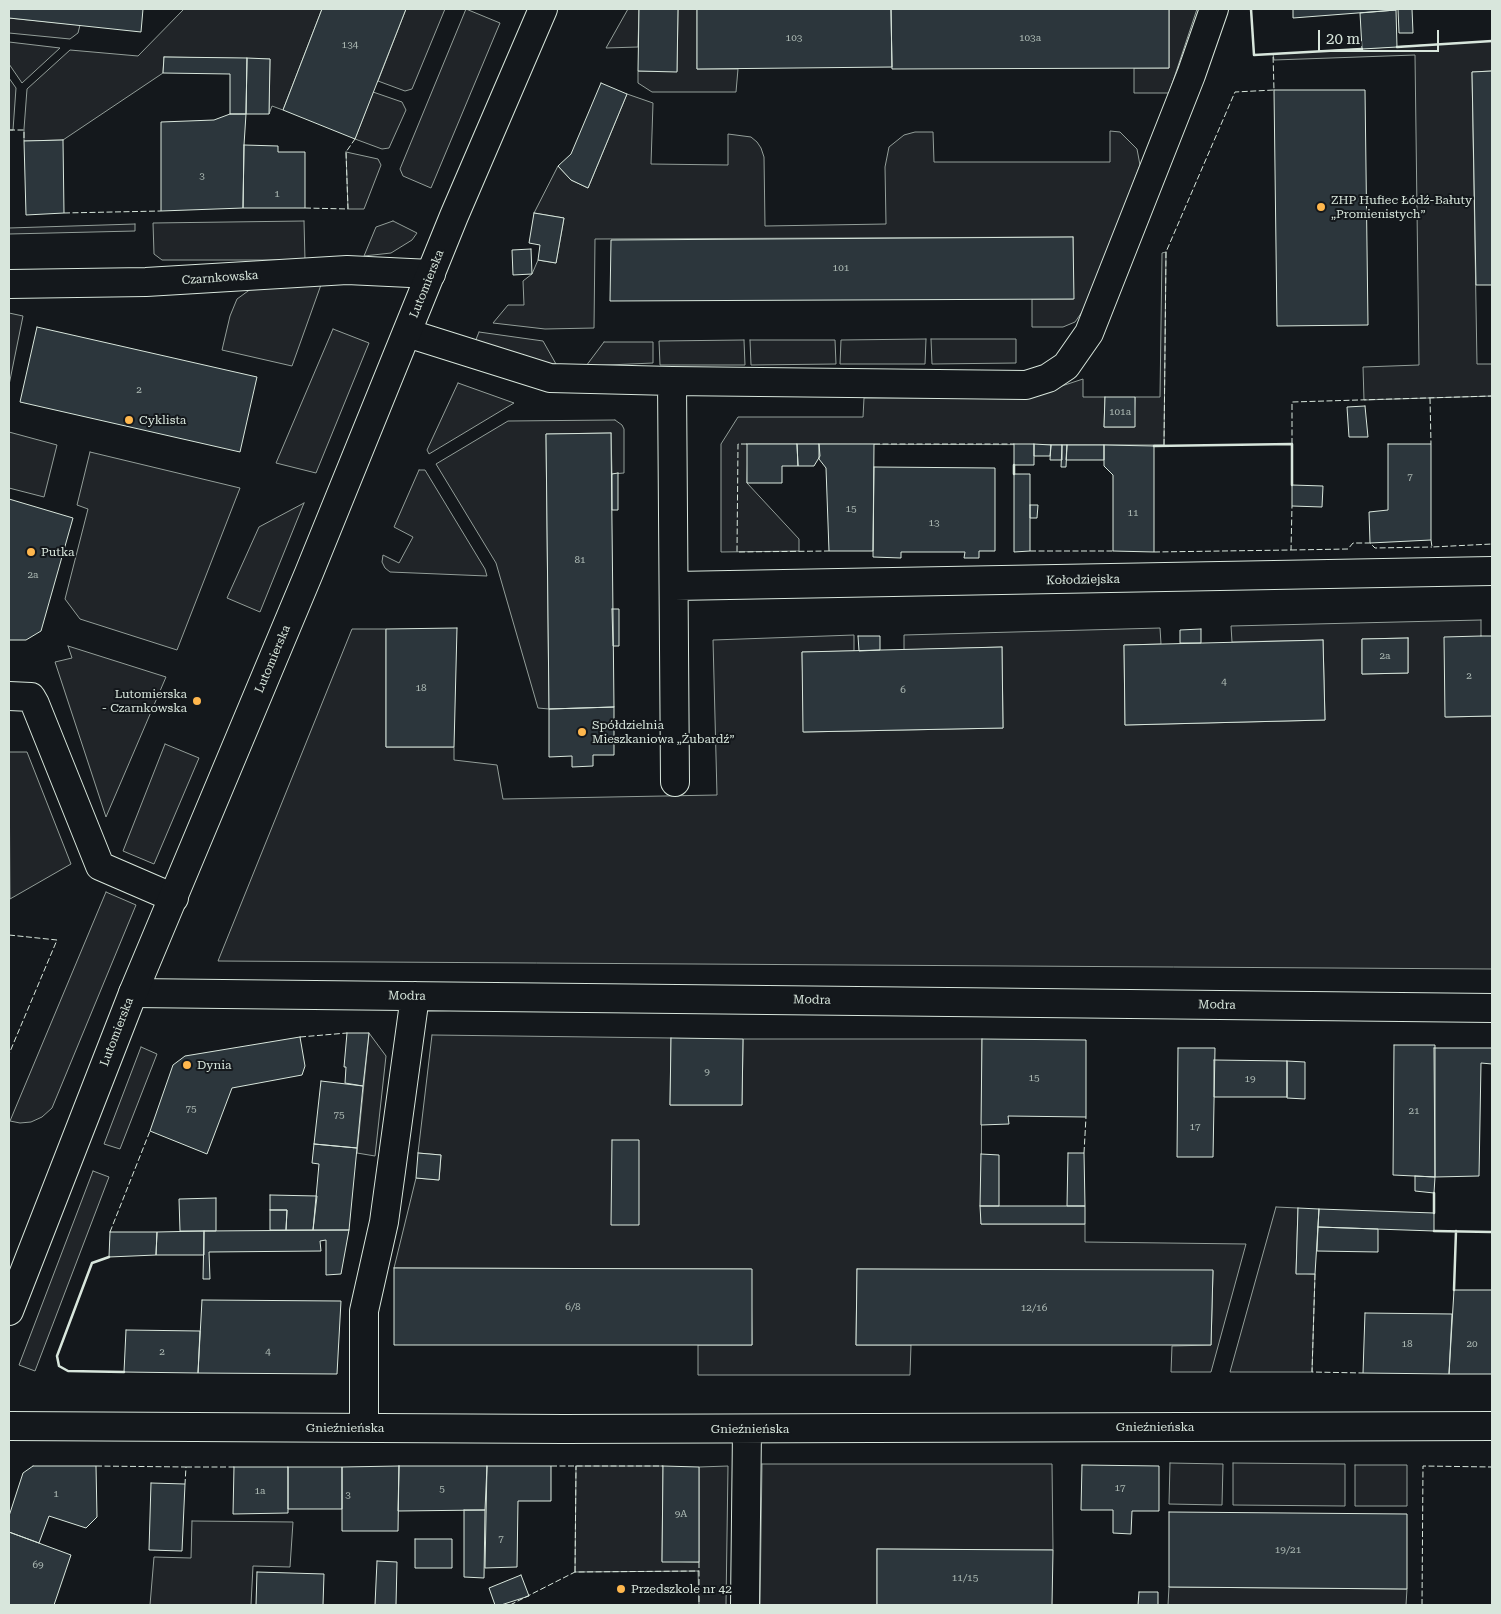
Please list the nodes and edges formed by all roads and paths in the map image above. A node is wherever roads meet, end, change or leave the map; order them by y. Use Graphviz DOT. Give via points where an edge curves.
graph roads {
  1 [pos="543,9"];
  2 [pos="1214,9"];
  3 [pos="431,274"];
  4 [pos="9,284"];
  5 [pos="407,333"];
  6 [pos="672,381"];
  7 [pos="1492,571"];
  8 [pos="675,586"];
  9 [pos="9,696"];
  10 [pos="675,782"];
  11 [pos="174,898"];
  12 [pos="132,993"];
  13 [pos="415,996"];
  14 [pos="1492,1008"];
  15 [pos="9,1311"];
  16 [pos="9,1426"];
  17 [pos="1492,1426"];
  18 [pos="364,1428"];
  19 [pos="747,1429"];
  20 [pos="745,1605"];
  1 -- 3 [label="street, Lutomierska"];
  2 -- 6 [label="street" via="1089,333 1066,366 1048,378 1026,385"];
  3 -- 4 [label="street, Czarnkowska" via="347,270 146,282"];
  3 -- 5 [label="street, Lutomierska"];
  5 -- 6 [label="street" via="550,378"];
  5 -- 11 [label="street, Lutomierska"];
  6 -- 8 [label="street"];
  7 -- 8 [label="street, Kołodziejska"];
  8 -- 10 [label="street"];
  9 -- 11 [label="street" via="30,697 35,704 100,866"];
  11 -- 12 [label="street, Lutomierska"];
  12 -- 13 [label="street, Modra"];
  12 -- 15 [label="street, Lutomierska"];
  13 -- 14 [label="street, Modra"];
  13 -- 18 [label="street" via="384,1222 364,1310"];
  16 -- 18 [label="street, Gnieźnieńska"];
  17 -- 19 [label="street, Gnieźnieńska"];
  18 -- 19 [label="street, Gnieźnieńska"];
  19 -- 20 [label="street"];
}
